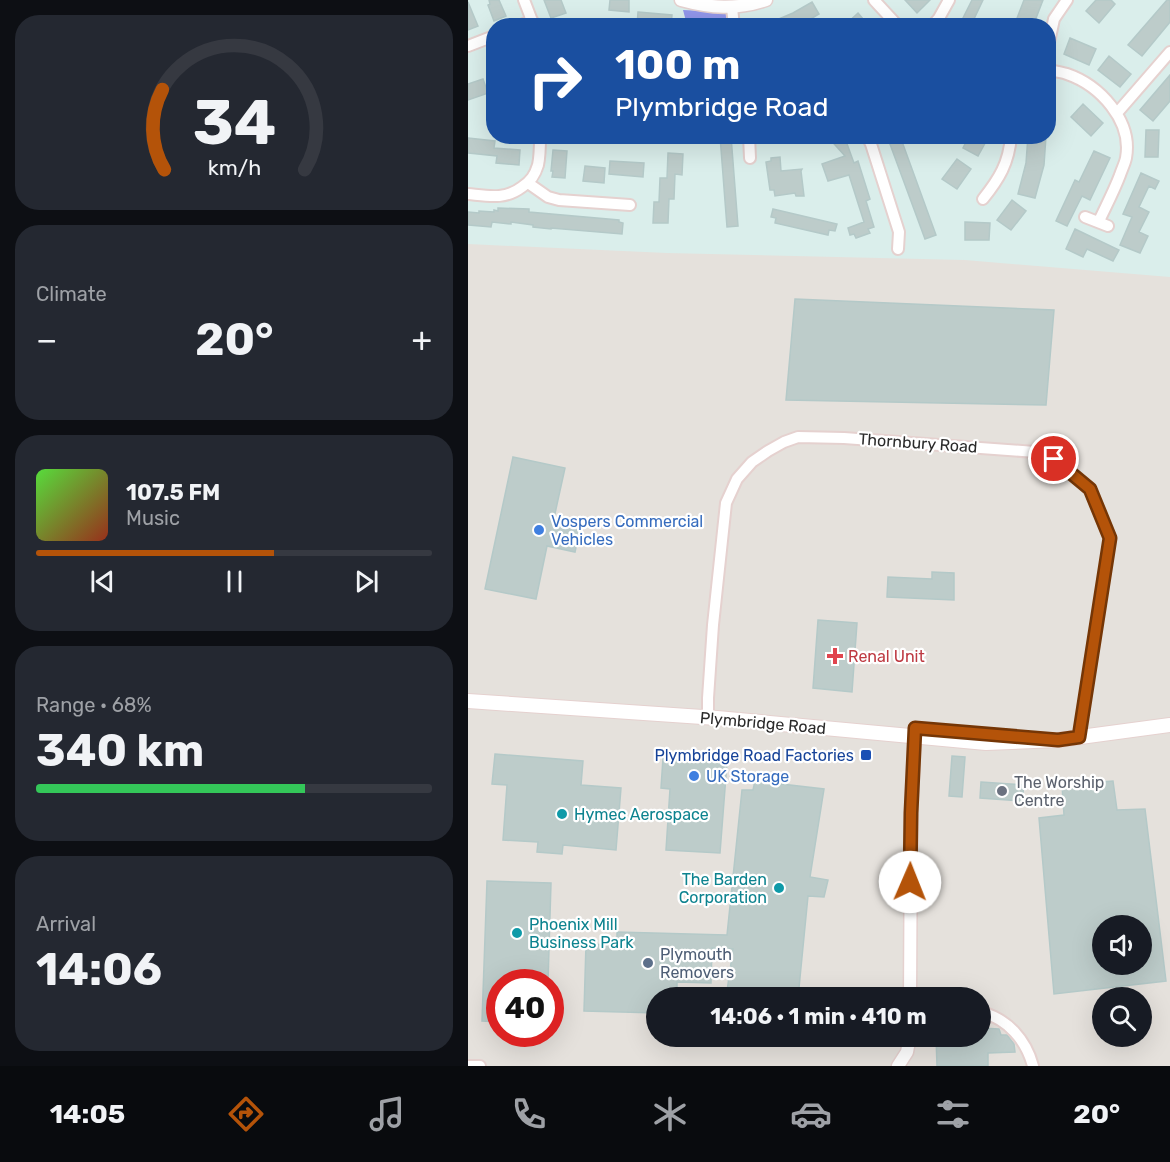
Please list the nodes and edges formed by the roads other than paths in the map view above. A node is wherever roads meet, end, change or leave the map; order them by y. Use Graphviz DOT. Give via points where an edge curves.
graph roads {
  1 [pos="524,0"];
  2 [pos="681,0"];
  3 [pos="766,0"];
  4 [pos="874,0"];
  5 [pos="949,0"];
  6 [pos="1067,0"];
  7 [pos="732,8"];
  8 [pos="531,18"];
  9 [pos="733,18"];
  10 [pos="891,18"];
  11 [pos="939,18"];
  12 [pos="1055,18"];
  13 [pos="486,39"];
  14 [pos="468,46"];
  15 [pos="1170,52"];
  16 [pos="1056,71"];
  17 [pos="1117,113"];
  18 [pos="539,144"];
  19 [pos="749,144"];
  20 [pos="870,144"];
  21 [pos="1010,144"];
  22 [pos="750,158"];
  23 [pos="528,183"];
  24 [pos="468,194"];
  25 [pos="983,199"];
  26 [pos="630,205"];
  27 [pos="1085,216"];
  28 [pos="898,249"];
  29 [pos="468,693"];
  30 [pos="468,701"];
  31 [pos="708,715"];
  32 [pos="1170,725"];
  33 [pos="915,733"];
  34 [pos="1079,737"];
  35 [pos="910,987"];
  36 [pos="991,1015"];
  37 [pos="908,1047"];
  38 [pos="468,1066"];
  39 [pos="480,1066"];
  40 [pos="898,1066"];
  41 [pos="1033,1066"];
  1 -- 8 [label="street"];
  2 -- 7 [label="street"];
  3 -- 7 [label="street"];
  4 -- 10 [label="street"];
  5 -- 11 [label="street"];
  6 -- 12 [label="street"];
  7 -- 9 [label="street"];
  13 -- 14 [label="street"];
  15 -- 17 [label="street"];
  16 -- 17 [label="street" via="1078,79 1106,99"];
  17 -- 27 [label="street" via="1125,134 1126,158 1104,224"];
  18 -- 23 [label="street" via="538,165"];
  19 -- 22 [label="street"];
  20 -- 28 [label="street" via="900,232"];
  21 -- 25 [label="street" via="1006,165"];
  23 -- 24 [label="street" via="513,194"];
  23 -- 26 [label="street" via="559,200"];
  29 -- 31 [label="main road, Plymbridge Road"];
  30 -- 31 [label="main road, Plymbridge Road"];
  31 -- 33 [label="main road, Plymbridge Road"];
  31 -- 34 [label="street, Thornbury Road" via="726,503 736,479 752,462 784,442 798,437 844,438 1035,452 1054,459 1090,489 1110,538"];
  32 -- 34 [label="main road, Plymbridge Road"];
  33 -- 34 [label="main road, Plymbridge Road" via="986,743"];
  33 -- 35 [label="street"];
  36 -- 41 [label="street" via="1023,1041"];
  37 -- 40 [label="street"];
  38 -- 39 [label="street"];
}
